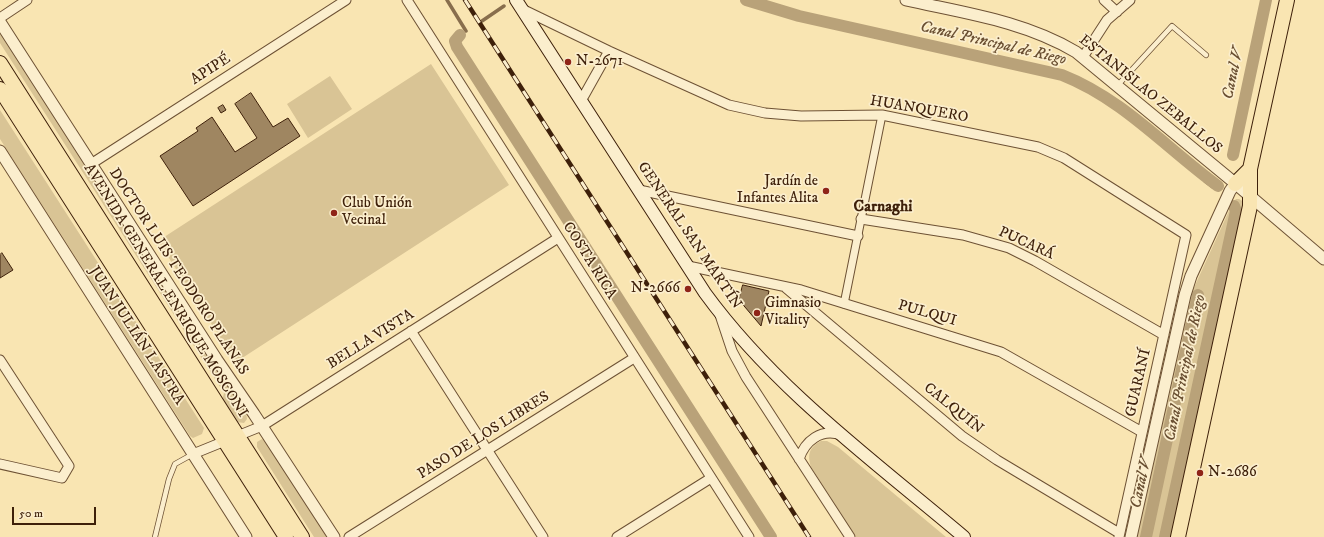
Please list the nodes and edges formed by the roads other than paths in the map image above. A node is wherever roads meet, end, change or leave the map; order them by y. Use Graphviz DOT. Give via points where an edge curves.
graph roads {
  1 [pos="346,0"];
  2 [pos="407,0"];
  3 [pos="906,0"];
  4 [pos="1104,0"];
  5 [pos="1130,0"];
  6 [pos="25,1"];
  7 [pos="1288,1"];
  8 [pos="519,4"];
  9 [pos="1117,12"];
  10 [pos="0,18"];
  11 [pos="0,22"];
  12 [pos="609,51"];
  13 [pos="1206,55"];
  14 [pos="1083,57"];
  15 [pos="0,63"];
  16 [pos="1118,85"];
  17 [pos="0,89"];
  18 [pos="581,101"];
  19 [pos="882,115"];
  20 [pos="0,151"];
  21 [pos="91,164"];
  22 [pos="1250,169"];
  23 [pos="1235,184"];
  24 [pos="639,190"];
  25 [pos="1251,198"];
  26 [pos="861,219"];
  27 [pos="1186,235"];
  28 [pos="858,236"];
  29 [pos="558,238"];
  30 [pos="1324,259"];
  31 [pos="688,266"];
  32 [pos="784,286"];
  33 [pos="844,304"];
  34 [pos="719,312"];
  35 [pos="411,331"];
  36 [pos="1164,335"];
  37 [pos="634,358"];
  38 [pos="0,360"];
  39 [pos="262,426"];
  40 [pos="1142,432"];
  41 [pos="846,437"];
  42 [pos="231,439"];
  43 [pos="487,450"];
  44 [pos="193,454"];
  45 [pos="799,459"];
  46 [pos="0,464"];
  47 [pos="711,478"];
  48 [pos="1119,535"];
  49 [pos="155,537"];
  50 [pos="246,537"];
  51 [pos="286,537"];
  52 [pos="302,537"];
  53 [pos="334,537"];
  54 [pos="349,537"];
  55 [pos="543,537"];
  56 [pos="617,537"];
  57 [pos="749,537"];
  58 [pos="850,537"];
  59 [pos="964,537"];
  60 [pos="1131,537"];
  61 [pos="1178,537"];
  1 -- 21 [label="street, APIPÉ"];
  2 -- 29 [label="street, COSTA RICA"];
  3 -- 14 [label="street, ESTANISLAO ZEBALLOS" via="1023,27 1058,42"];
  4 -- 9 [label="street"];
  5 -- 9 [label="street"];
  6 -- 10 [label="street"];
  7 -- 22 [label="main road"];
  8 -- 12 [label="street, HUANQUERO"];
  8 -- 18 [label="main road, GENERAL SAN MARTÍN"];
  9 -- 14 [label="street" via="1107,20"];
  11 -- 21 [label="street, DOCTOR LUIS TEODORO PLANAS"];
  12 -- 18 [label="street"];
  12 -- 19 [label="street, HUANQUERO" via="715,100 745,109 801,116"];
  13 -- 16 [label="lane" via="1172,26"];
  14 -- 16 [label="street, ESTANISLAO ZEBALLOS"];
  15 -- 42 [label="main road, AVENIDA GENERAL ENRIQUE MOSCONI"];
  16 -- 23 [label="street, ESTANISLAO ZEBALLOS"];
  17 -- 42 [label="main road, AVENIDA GENERAL ENRIQUE MOSCONI"];
  18 -- 24 [label="main road, GENERAL SAN MARTÍN"];
  19 -- 26 [label="street"];
  19 -- 27 [label="street, HUANQUERO" via="1025,144 1051,152"];
  20 -- 44 [label="street, JUAN JULIÁN LASTRA"];
  21 -- 39 [label="street, DOCTOR LUIS TEODORO PLANAS" via="224,372"];
  22 -- 23 [label="main road"];
  22 -- 25 [label="main road"];
  23 -- 25 [label="street, ESTANISLAO ZEBALLOS"];
  23 -- 60 [label="street" via="1186,288"];
  24 -- 28 [label="street"];
  24 -- 31 [label="main road, GENERAL SAN MARTÍN"];
  25 -- 30 [label="street, ESTANISLAO ZEBALLOS"];
  25 -- 61 [label="main road"];
  26 -- 28 [label="street"];
  26 -- 36 [label="street, PUCARÁ" via="963,235 1010,248"];
  27 -- 36 [label="street, GUARANÍ"];
  28 -- 33 [label="street"];
  29 -- 35 [label="street, BELLA VISTA"];
  29 -- 37 [label="street, COSTA RICA"];
  31 -- 32 [label="street, PULQUI"];
  31 -- 34 [label="main road, GENERAL SAN MARTÍN"];
  32 -- 33 [label="street, PULQUI"];
  32 -- 48 [label="street, CALQUÍN" via="962,436"];
  33 -- 40 [label="street, PULQUI" via="1001,352"];
  34 -- 41 [label="main road, GENERAL SAN MARTÍN" via="767,366"];
  34 -- 45 [label="street" via="739,365"];
  35 -- 39 [label="street, BELLA VISTA"];
  35 -- 43 [label="street"];
  36 -- 40 [label="street, GUARANÍ"];
  37 -- 43 [label="street, PASO DE LOS LIBRES"];
  37 -- 47 [label="street, COSTA RICA"];
  38 -- 46 [label="street" via="69,466 62,478"];
  39 -- 42 [label="street, BELLA VISTA"];
  39 -- 53 [label="street, DOCTOR LUIS TEODORO PLANAS"];
  40 -- 48 [label="street, GUARANÍ"];
  41 -- 45 [label="street" via="830,432 816,436 805,445"];
  41 -- 59 [label="main road, GENERAL SAN MARTÍN"];
  42 -- 44 [label="street, BELLA VISTA"];
  42 -- 51 [label="main road, AVENIDA GENERAL ENRIQUE MOSCONI"];
  42 -- 52 [label="main road, AVENIDA GENERAL ENRIQUE MOSCONI"];
  43 -- 54 [label="street, PASO DE LOS LIBRES"];
  43 -- 55 [label="street"];
  44 -- 49 [label="lane" via="176,464 169,479"];
  44 -- 50 [label="street, JUAN JULIÁN LASTRA"];
  45 -- 58 [label="street"];
  47 -- 56 [label="street"];
  47 -- 57 [label="street, COSTA RICA"];
}
